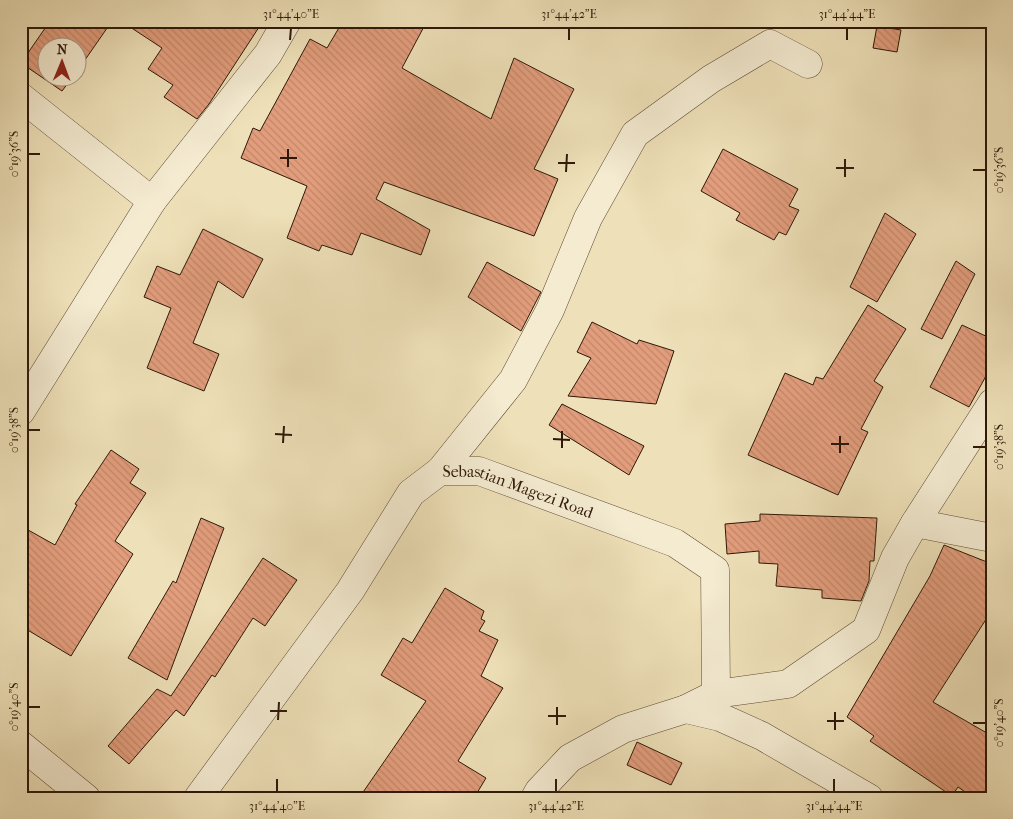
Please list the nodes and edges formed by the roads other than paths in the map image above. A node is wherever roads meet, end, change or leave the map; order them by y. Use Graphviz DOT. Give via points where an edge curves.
graph roads {
  1 [pos="287,21"];
  2 [pos="808,64"];
  3 [pos="21,96"];
  4 [pos="152,201"];
  5 [pos="992,403"];
  6 [pos="21,412"];
  7 [pos="440,471"];
  8 [pos="915,523"];
  9 [pos="992,538"];
  10 [pos="716,694"];
  11 [pos="686,709"];
  12 [pos="21,745"];
  13 [pos="86,798"];
  14 [pos="198,798"];
  15 [pos="535,798"];
  16 [pos="869,798"];
  1 -- 4 [label="street" via="268,54"];
  2 -- 7 [label="street" via="770,44 711,79 635,134 588,218 550,310 513,380"];
  3 -- 4 [label="street"];
  4 -- 6 [label="street"];
  5 -- 8 [label="street"];
  7 -- 10 [label="street, Sebastian Magezi Road" via="478,471 675,543 715,570"];
  7 -- 14 [label="street, Sebastian Magezi Road" via="411,493 350,591"];
  8 -- 9 [label="street"];
  8 -- 10 [label="street" via="896,558 866,630 788,684"];
  10 -- 11 [label="street"];
  11 -- 15 [label="street" via="623,729 570,758"];
  11 -- 16 [label="street" via="720,717 762,736"];
  12 -- 13 [label="street"];
}
